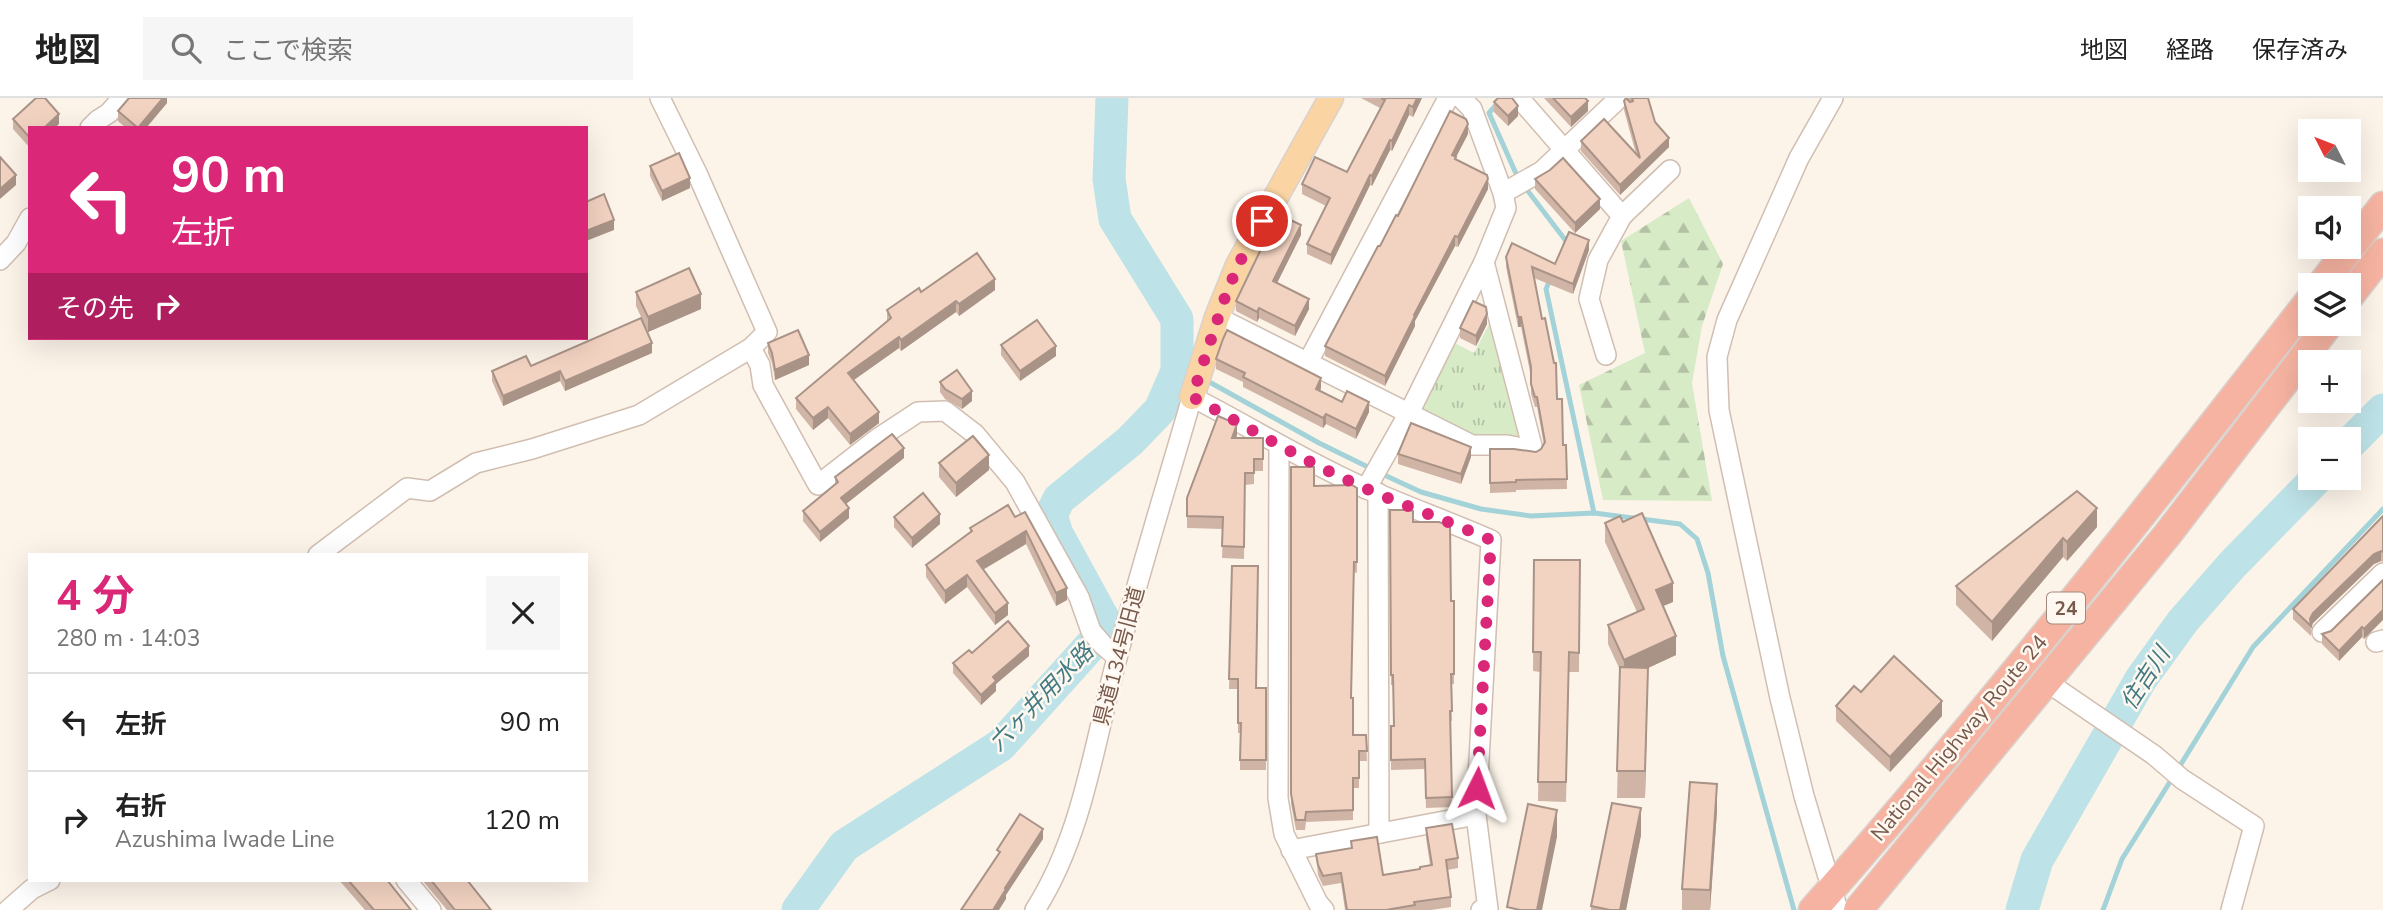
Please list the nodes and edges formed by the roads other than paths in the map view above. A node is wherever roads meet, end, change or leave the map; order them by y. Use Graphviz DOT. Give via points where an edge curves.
graph roads {
  1 [pos="122,98"];
  2 [pos="660,98"];
  3 [pos="1331,98"];
  4 [pos="1448,98"];
  5 [pos="1461,98"];
  6 [pos="1615,98"];
  7 [pos="1833,98"];
  8 [pos="1520,99"];
  9 [pos="92,126"];
  10 [pos="1564,150"];
  11 [pos="1670,170"];
  12 [pos="1516,186"];
  13 [pos="2383,206"];
  14 [pos="1622,216"];
  15 [pos="28,222"];
  16 [pos="2383,253"];
  17 [pos="0,260"];
  18 [pos="1484,262"];
  19 [pos="2330,273"];
  20 [pos="2361,281"];
  21 [pos="2298,315"];
  22 [pos="1217,317"];
  23 [pos="2320,336"];
  24 [pos="751,348"];
  25 [pos="1606,355"];
  26 [pos="1308,362"];
  27 [pos="1192,397"];
  28 [pos="1409,413"];
  29 [pos="1279,445"];
  30 [pos="1372,487"];
  31 [pos="321,553"];
  32 [pos="2383,573"];
  33 [pos="2322,632"];
  34 [pos="1104,644"];
  35 [pos="2047,682"];
  36 [pos="1476,815"];
  37 [pos="1379,833"];
  38 [pos="1291,850"];
  39 [pos="46,882"];
  40 [pos="408,882"];
  41 [pos="1835,899"];
  42 [pos="8,910"];
  43 [pos="431,910"];
  44 [pos="1035,910"];
  45 [pos="1324,910"];
  46 [pos="1481,910"];
  47 [pos="1813,910"];
  48 [pos="1858,910"];
  49 [pos="2231,910"];
  1 -- 9 [label="street"];
  2 -- 24 [label="street" via="767,332"];
  3 -- 22 [label="main road" via="1238,265"];
  4 -- 26 [label="street"];
  5 -- 12 [label="street"];
  6 -- 10 [label="street"];
  7 -- 41 [label="street" via="1800,158 1727,320 1717,357 1719,410 1780,698"];
  8 -- 10 [label="street"];
  10 -- 12 [label="street" via="1542,172"];
  10 -- 14 [label="street"];
  11 -- 14 [label="street"];
  12 -- 18 [label="street"];
  13 -- 19 [label="highway"];
  14 -- 25 [label="street" via="1598,260 1589,299"];
  15 -- 17 [label="street"];
  16 -- 20 [label="highway"];
  18 -- 28 [label="street"];
  18 -- 28 [label="street" via="1533,450 1472,445"];
  21 -- 41 [label="highway, National Highway Route 24 / 24"];
  22 -- 26 [label="street"];
  22 -- 27 [label="main road"];
  23 -- 35 [label="highway, National Highway Route 24 / 24"];
  24 -- 31 [label="street" via="639,415 476,463 430,491 407,488"];
  24 -- 34 [label="street" via="763,386 818,485 918,412 945,411 975,434 1015,482"];
  26 -- 28 [label="street"];
  27 -- 29 [label="street"];
  27 -- 34 [label="street, 県道134号旧道"];
  28 -- 30 [label="street" via="1381,461"];
  29 -- 30 [label="street"];
  29 -- 38 [label="street" via="1278,798"];
  30 -- 36 [label="street" via="1491,540"];
  30 -- 37 [label="street"];
  32 -- 33 [label="street"];
  34 -- 44 [label="street, 県道134号旧道" via="1087,779 1065,855"];
  35 -- 48 [label="highway, National Highway Route 24 / 24"];
  35 -- 49 [label="street" via="2255,825"];
  36 -- 37 [label="street"];
  36 -- 46 [label="street" via="1488,909"];
  37 -- 38 [label="street"];
  38 -- 45 [label="street"];
  39 -- 42 [label="street"];
  40 -- 43 [label="street"];
  41 -- 47 [label="highway, National Highway Route 24 / 24"];
}
